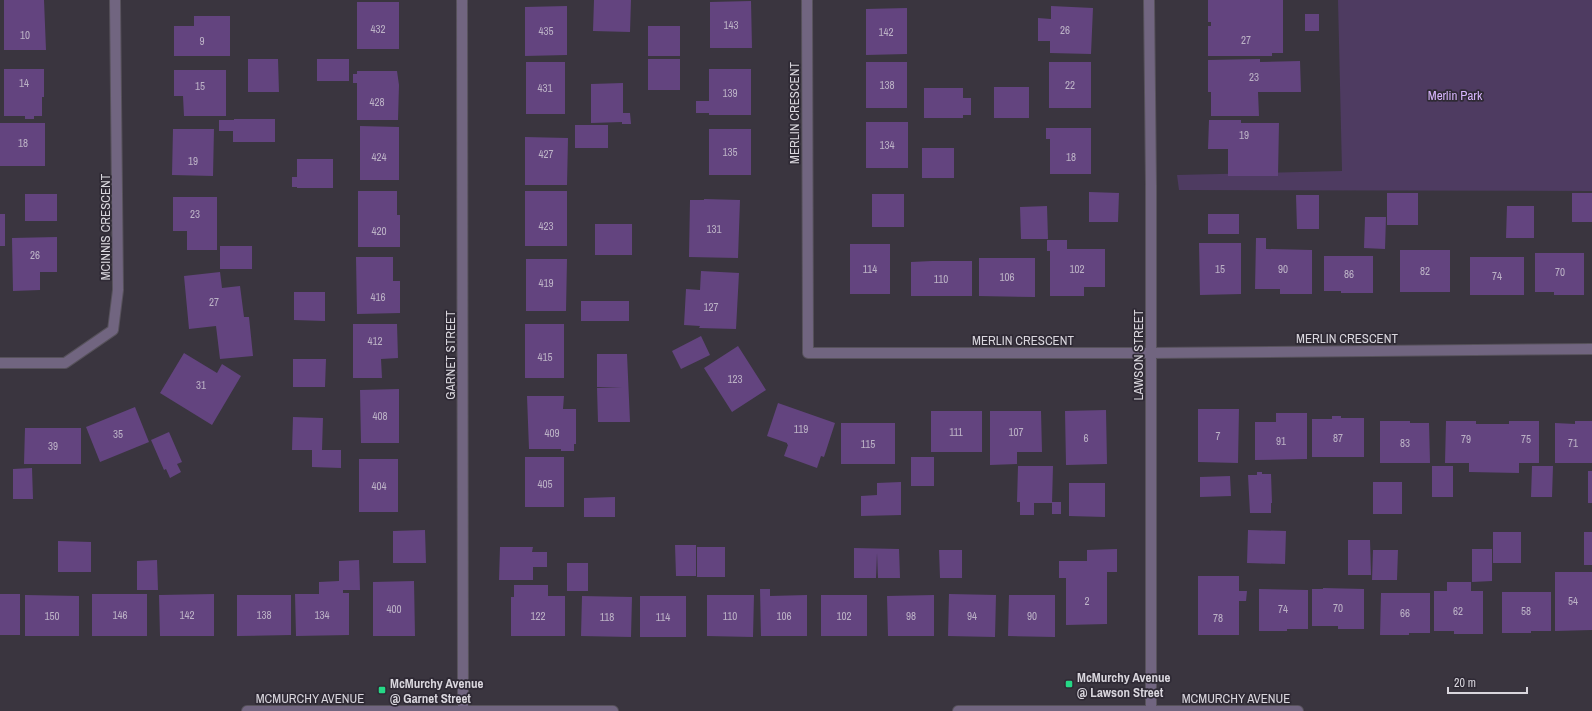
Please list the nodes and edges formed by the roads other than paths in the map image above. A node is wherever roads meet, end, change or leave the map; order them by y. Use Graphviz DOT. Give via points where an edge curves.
graph roads {
  1 [pos="116,0"];
  2 [pos="462,0"];
  3 [pos="806,0"];
  4 [pos="1149,0"];
  5 [pos="1592,349"];
  6 [pos="1151,353"];
  7 [pos="0,363"];
  8 [pos="463,710"];
  9 [pos="247,711"];
  10 [pos="613,711"];
  11 [pos="958,711"];
  12 [pos="1151,711"];
  13 [pos="1298,711"];
  1 -- 7 [label="street, MCINNIS CRESCENT" via="118,290 113,330 65,363"];
  2 -- 8 [label="street, GARNET STREET"];
  3 -- 6 [label="street, MERLIN CRESCENT" via="808,353"];
  4 -- 6 [label="street, LAWSON STREET"];
  5 -- 6 [label="street, MERLIN CRESCENT"];
  6 -- 12 [label="street, LAWSON STREET"];
  8 -- 9 [label="street, MCMURCHY AVENUE"];
  8 -- 10 [label="street, MCMURCHY AVENUE"];
  11 -- 12 [label="street, MCMURCHY AVENUE"];
  12 -- 13 [label="street, MCMURCHY AVENUE"];
}
